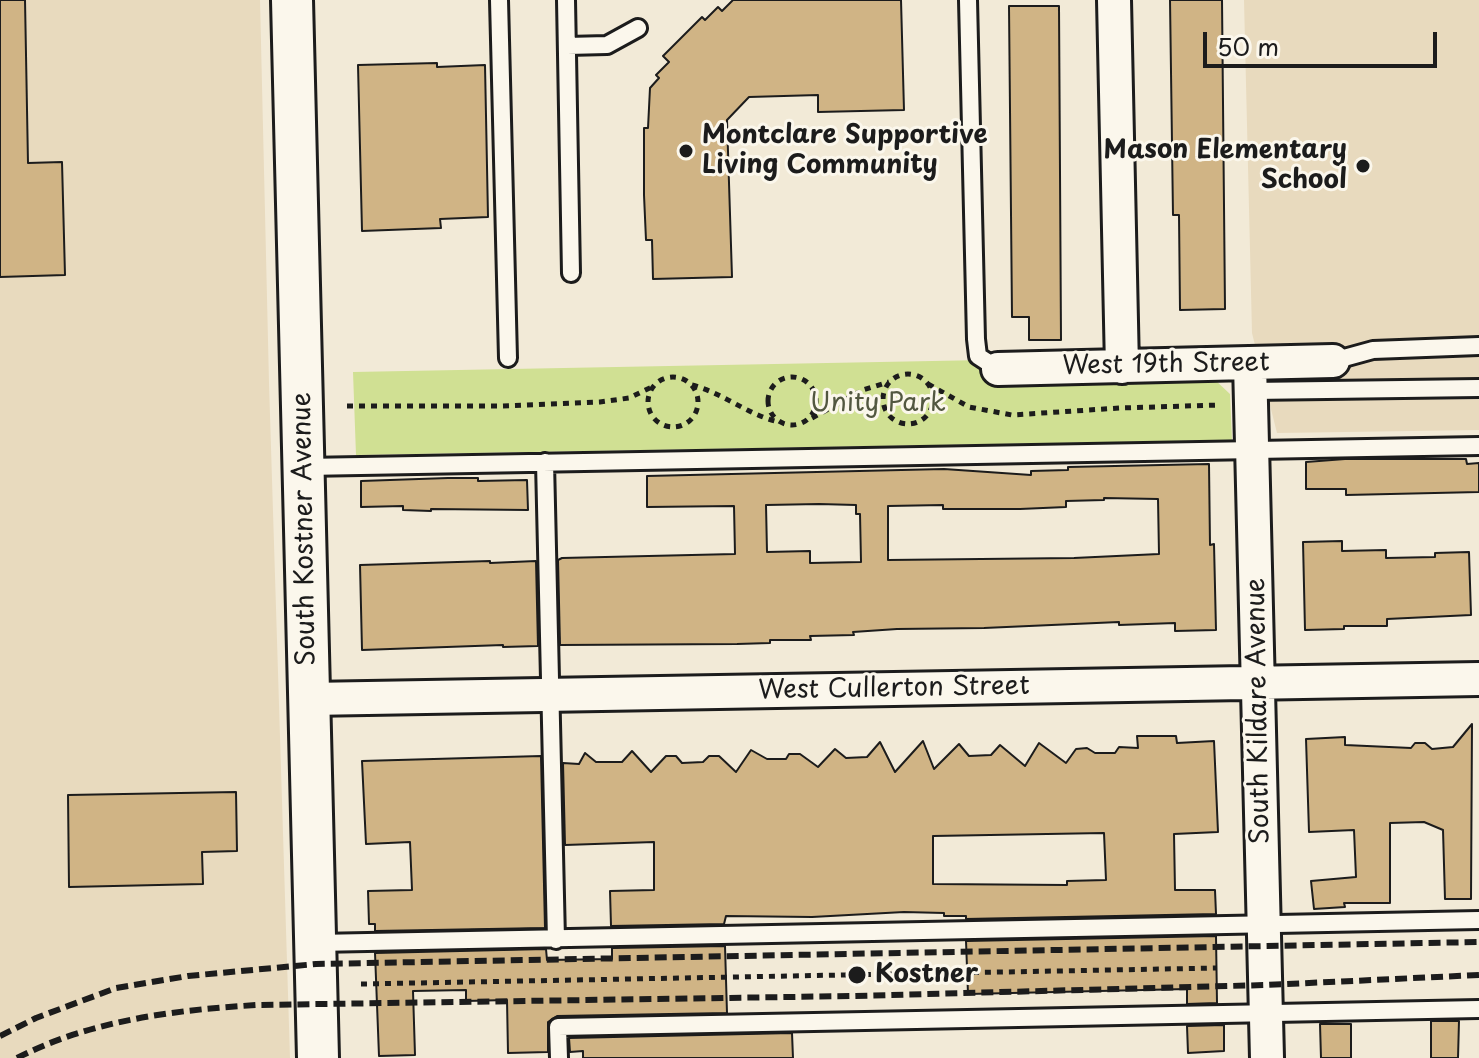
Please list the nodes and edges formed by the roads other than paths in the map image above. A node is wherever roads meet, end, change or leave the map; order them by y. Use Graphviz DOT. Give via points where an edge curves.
graph roads {
  1 [pos="292,0"];
  2 [pos="499,0"];
  3 [pos="566,0"];
  4 [pos="968,0"];
  5 [pos="1114,0"];
  6 [pos="638,28"];
  7 [pos="567,46"];
  8 [pos="571,273"];
  9 [pos="1479,346"];
  10 [pos="508,358"];
  11 [pos="1333,361"];
  12 [pos="1122,367"];
  13 [pos="998,369"];
  14 [pos="1250,377"];
  15 [pos="1479,388"];
  16 [pos="1479,446"];
  17 [pos="1253,450"];
  18 [pos="545,462"];
  19 [pos="304,467"];
  20 [pos="1479,679"];
  21 [pos="1259,682"];
  22 [pos="550,694"];
  23 [pos="309,699"];
  24 [pos="1479,920"];
  25 [pos="1264,924"];
  26 [pos="556,940"];
  27 [pos="315,943"];
  28 [pos="1479,1009"];
  29 [pos="1266,1013"];
  30 [pos="318,1058"];
  31 [pos="559,1058"];
  32 [pos="1267,1058"];
  1 -- 19 [label="street, South Kostner Avenue"];
  2 -- 10 [label="lane"];
  3 -- 7 [label="lane"];
  4 -- 13 [label="lane" via="976,339 978,356"];
  5 -- 12 [label="street"];
  6 -- 7 [label="lane" via="607,45"];
  7 -- 8 [label="lane"];
  9 -- 11 [label="lane" via="1373,350"];
  11 -- 14 [label="street, West 19th Street"];
  12 -- 13 [label="street, West 19th Street"];
  12 -- 14 [label="street, West 19th Street"];
  14 -- 15 [label="lane"];
  14 -- 17 [label="street, South Kildare Avenue"];
  16 -- 17 [label="lane"];
  17 -- 18 [label="lane"];
  17 -- 21 [label="street, South Kildare Avenue"];
  18 -- 19 [label="lane"];
  18 -- 22 [label="lane"];
  19 -- 23 [label="street, South Kostner Avenue"];
  20 -- 21 [label="street, West Cullerton Street"];
  21 -- 22 [label="street, West Cullerton Street"];
  21 -- 25 [label="street, South Kildare Avenue"];
  22 -- 23 [label="street, West Cullerton Street"];
  22 -- 26 [label="lane"];
  23 -- 27 [label="street, South Kostner Avenue"];
  24 -- 25 [label="lane"];
  25 -- 26 [label="lane"];
  25 -- 29 [label="street, South Kildare Avenue"];
  26 -- 27 [label="lane"];
  27 -- 30 [label="street, South Kostner Avenue"];
  28 -- 29 [label="lane"];
  29 -- 31 [label="lane" via="558,1027"];
  29 -- 32 [label="street, South Kildare Avenue"];
}
